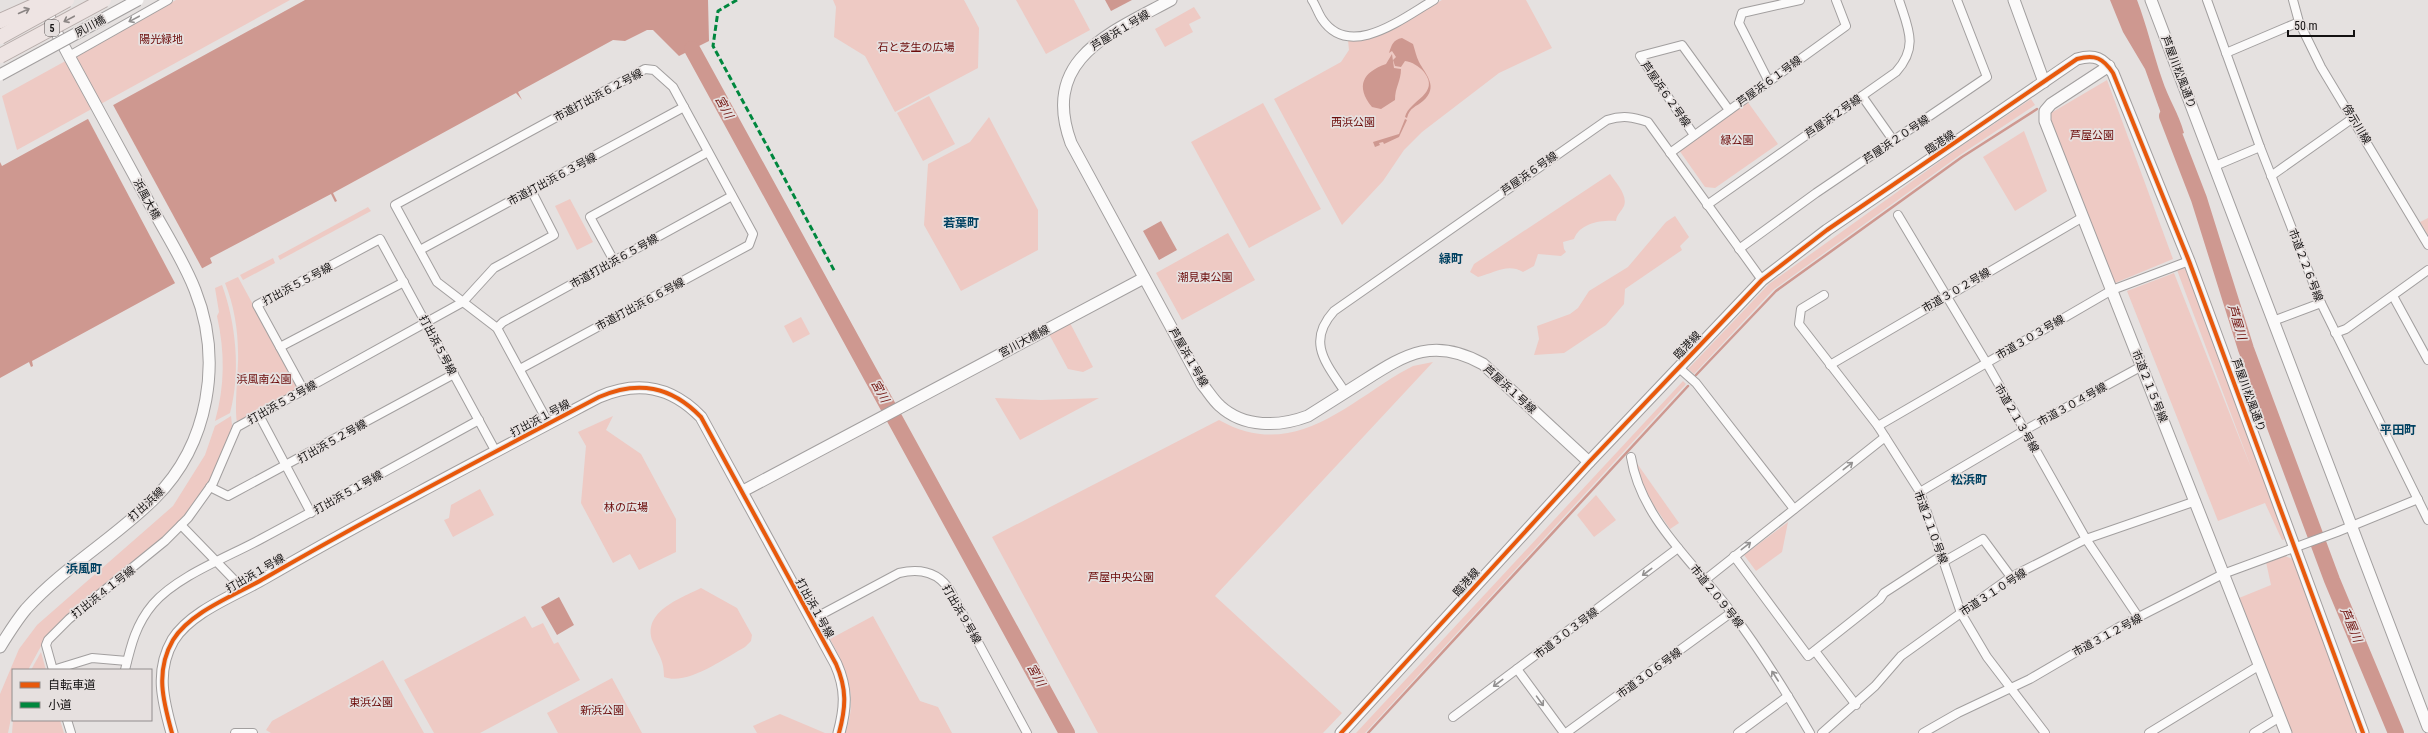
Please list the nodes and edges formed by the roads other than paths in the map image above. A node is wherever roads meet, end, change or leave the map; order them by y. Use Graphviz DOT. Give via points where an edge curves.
graph roads {
  1 [pos="46,0"];
  2 [pos="67,0"];
  3 [pos="104,0"];
  4 [pos="138,0"];
  5 [pos="168,0"];
  6 [pos="1171,0"];
  7 [pos="1312,0"];
  8 [pos="1434,0"];
  9 [pos="1800,0"];
  10 [pos="1836,0"];
  11 [pos="1899,0"];
  12 [pos="1957,0"];
  13 [pos="2014,0"];
  14 [pos="2151,0"];
  15 [pos="2207,0"];
  16 [pos="2293,0"];
  17 [pos="0,21"];
  18 [pos="2299,22"];
  19 [pos="0,37"];
  20 [pos="2226,52"];
  21 [pos="0,56"];
  22 [pos="69,56"];
  23 [pos="2108,66"];
  24 [pos="0,75"];
  25 [pos="1768,80"];
  26 [pos="2044,82"];
  27 [pos="1862,96"];
  28 [pos="684,107"];
  29 [pos="1729,110"];
  30 [pos="2353,118"];
  31 [pos="1694,135"];
  32 [pos="1893,140"];
  33 [pos="2260,147"];
  34 [pos="708,152"];
  35 [pos="1670,152"];
  36 [pos="2215,166"];
  37 [pos="2271,176"];
  38 [pos="531,190"];
  39 [pos="732,196"];
  40 [pos="1707,205"];
  41 [pos="1898,215"];
  42 [pos="2083,217"];
  43 [pos="753,234"];
  44 [pos="380,239"];
  45 [pos="2428,245"];
  46 [pos="1739,249"];
  47 [pos="420,250"];
  48 [pos="614,261"];
  49 [pos="2189,261"];
  50 [pos="2428,270"];
  51 [pos="1144,278"];
  52 [pos="1762,280"];
  53 [pos="404,282"];
  54 [pos="2112,290"];
  55 [pos="1824,295"];
  56 [pos="1946,295"];
  57 [pos="2392,296"];
  58 [pos="463,302"];
  59 [pos="2321,303"];
  60 [pos="204,317"];
  61 [pos="2273,320"];
  62 [pos="426,324"];
  63 [pos="497,328"];
  64 [pos="2335,333"];
  65 [pos="280,347"];
  66 [pos="2428,360"];
  67 [pos="1986,362"];
  68 [pos="1830,365"];
  69 [pos="2142,366"];
  70 [pos="1678,367"];
  71 [pos="520,369"];
  72 [pos="454,374"];
  73 [pos="304,391"];
  74 [pos="1345,392"];
  75 [pos="259,415"];
  76 [pos="479,420"];
  77 [pos="549,424"];
  78 [pos="1878,426"];
  79 [pos="2025,430"];
  80 [pos="1885,437"];
  81 [pos="496,452"];
  82 [pos="1631,456"];
  83 [pos="1589,462"];
  84 [pos="287,466"];
  85 [pos="210,487"];
  86 [pos="743,491"];
  87 [pos="1920,492"];
  88 [pos="2418,499"];
  89 [pos="2196,501"];
  90 [pos="1794,508"];
  91 [pos="311,513"];
  92 [pos="2428,520"];
  93 [pos="181,525"];
  94 [pos="2353,526"];
  95 [pos="2086,540"];
  96 [pos="2296,546"];
  97 [pos="1678,548"];
  98 [pos="1734,556"];
  99 [pos="1942,559"];
  100 [pos="218,563"];
  101 [pos="2223,574"];
  102 [pos="2011,577"];
  103 [pos="1705,580"];
  104 [pos="244,590"];
  105 [pos="1732,612"];
  106 [pos="1961,613"];
  107 [pos="2139,618"];
  108 [pos="811,620"];
  109 [pos="0,647"];
  110 [pos="1815,651"];
  111 [pos="127,661"];
  112 [pos="2260,666"];
  113 [pos="53,669"];
  114 [pos="56,669"];
  115 [pos="125,669"];
  116 [pos="1517,669"];
  117 [pos="2012,687"];
  118 [pos="1788,696"];
  119 [pos="1856,705"];
  120 [pos="1453,717"];
  121 [pos="2280,717"];
  122 [pos="68,721"];
  123 [pos="2428,727"];
  124 [pos="1343,732"];
  125 [pos="71,733"];
  126 [pos="172,733"];
  127 [pos="236,733"];
  128 [pos="253,733"];
  129 [pos="839,733"];
  130 [pos="1027,733"];
  131 [pos="1565,733"];
  132 [pos="1738,733"];
  133 [pos="1810,733"];
  134 [pos="1822,733"];
  135 [pos="1923,733"];
  136 [pos="2045,733"];
  137 [pos="2149,733"];
  138 [pos="2254,733"];
  139 [pos="2286,733"];
  140 [pos="2363,733"];
  17 -- 1 [label="highway, one-way, bridge"];
  1 -- 22 [label="street, 浜風大橋" via="52,24"];
  2 -- 19 [label="highway, 5, bridge"];
  3 -- 21 [label="highway, 5, one-way, bridge"];
  4 -- 24 [label="street, 夙川橋, bridge"];
  5 -- 22 [label="street, one-way"];
  6 -- 51 [label="street, 芦屋浜１号線" via="1086,50 1070,73 1063,99 1065,123 1071,143"];
  7 -- 8 [label="street" via="1323,20 1332,28 1345,36 1361,38"];
  9 -- 25 [label="street" via="1742,13 1739,23"];
  10 -- 25 [label="street, 芦屋浜６１号線" via="1846,26"];
  11 -- 27 [label="street, 芦屋浜２号線" via="1909,30 1907,57 1896,72"];
  12 -- 32 [label="street, 芦屋浜２０号線" via="1987,77"];
  13 -- 26 [label="street"];
  14 -- 36 [label="street, 芦屋川松風通り"];
  15 -- 20 [label="street, 市道２２６号線"];
  16 -- 18 [label="street, 傍示川線"];
  18 -- 20 [label="street"];
  18 -- 30 [label="street, 傍示川線" via="2322,67"];
  20 -- 33 [label="street, 市道２２６号線"];
  22 -- 60 [label="street, 浜風大橋" via="193,284"];
  23 -- 26 [label="street, 臨港線" via="2097,56 2088,56 2077,59"];
  23 -- 42 [label="street, 市道２１５号線" via="2051,104 2045,111 2045,121"];
  23 -- 49 [label="street, 芦屋川松風通り"];
  25 -- 29 [label="street, 芦屋浜６１号線"];
  26 -- 52 [label="street, 臨港線" via="1827,230"];
  27 -- 32 [label="street"];
  27 -- 40 [label="street, 芦屋浜２号線"];
  28 -- 34 [label="street, 市道打出浜６２号線"];
  28 -- 38 [label="street, 市道打出浜６３号線"];
  28 -- 47 [label="street, 市道打出浜６２号線" via="673,87 654,70 645,69 394,205"];
  29 -- 31 [label="street, 芦屋浜６１号線"];
  29 -- 31 [label="street, 芦屋浜６２号線" via="1682,45 1640,56"];
  30 -- 37 [label="street"];
  30 -- 45 [label="street, 傍示川線"];
  31 -- 35 [label="street, 芦屋浜６１号線"];
  32 -- 46 [label="street, 芦屋浜２０号線"];
  33 -- 36 [label="street"];
  33 -- 37 [label="street, 市道２２６号線"];
  34 -- 39 [label="street, 市道打出浜６２号線"];
  34 -- 48 [label="street" via="590,217"];
  35 -- 40 [label="street, 芦屋浜６号線"];
  35 -- 74 [label="street, 芦屋浜６号線" via="1648,122 1626,116 1608,120 1342,304 1326,320 1320,334 1322,356"];
  36 -- 61 [label="street, 芦屋川松風通り"];
  37 -- 59 [label="street, 市道２２６号線"];
  38 -- 47 [label="street, 市道打出浜６３号線"];
  38 -- 58 [label="street, 打出浜５３号線" via="554,235 494,268"];
  39 -- 43 [label="street, 市道打出浜６２号線"];
  39 -- 48 [label="street, 市道打出浜６５号線"];
  40 -- 46 [label="street, 芦屋浜６号線"];
  41 -- 56 [label="street, 市道２１３号線"];
  42 -- 54 [label="street, 市道２１５号線"];
  42 -- 56 [label="street, 市道３０２号線"];
  43 -- 71 [label="street, 市道打出浜６６号線" via="749,245"];
  44 -- 53 [label="street, 打出浜５号線"];
  44 -- 65 [label="street, 打出浜５５号線" via="257,305"];
  46 -- 52 [label="street, 芦屋浜６号線"];
  47 -- 58 [label="street" via="437,282"];
  48 -- 63 [label="street, 市道打出浜６５号線" via="502,322"];
  49 -- 54 [label="street, 市道３０３号線"];
  49 -- 96 [label="street, 芦屋川松風通り"];
  50 -- 57 [label="street"];
  51 -- 74 [label="street, 芦屋浜１号線" via="1202,384 1220,406 1233,414 1249,422 1292,422 1308,416"];
  51 -- 86 [label="street, 宮川大橋線"];
  52 -- 70 [label="street, 臨港線"];
  53 -- 62 [label="street, 打出浜５号線"];
  53 -- 65 [label="street"];
  54 -- 67 [label="street, 市道３０３号線"];
  54 -- 69 [label="street, 市道２１５号線"];
  55 -- 68 [label="street, 市道２１０号線" via="1802,309 1799,324"];
  56 -- 67 [label="street, 市道２１３号線"];
  56 -- 68 [label="street, 市道３０２号線"];
  57 -- 64 [label="street" via="2346,329"];
  57 -- 66 [label="street"];
  58 -- 62 [label="street, 打出浜５３号線"];
  58 -- 63 [label="street"];
  59 -- 61 [label="street"];
  59 -- 64 [label="street, 市道２２６号線"];
  60 -- 109 [label="street, 打出浜線" via="208,340 208,388 199,428 183,463 153,499 26,609"];
  61 -- 94 [label="street, 芦屋川松風通り"];
  62 -- 72 [label="street, 打出浜５号線"];
  62 -- 73 [label="street, 打出浜５３号線"];
  63 -- 71 [label="street"];
  64 -- 88 [label="street, 市道２２６号線"];
  65 -- 73 [label="street, 打出浜５５号線"];
  67 -- 78 [label="street, 市道３０３号線"];
  67 -- 79 [label="street, 市道２１３号線"];
  68 -- 78 [label="street, 市道２１０号線"];
  69 -- 79 [label="street, 市道３０４号線"];
  69 -- 89 [label="street, 市道２１５号線"];
  70 -- 83 [label="street, 臨港線"];
  70 -- 90 [label="street" via="1696,382"];
  71 -- 77 [label="street"];
  72 -- 76 [label="street, 打出浜５号線"];
  72 -- 84 [label="street, 打出浜５２号線"];
  73 -- 75 [label="street, 打出浜５３号線"];
  74 -- 83 [label="street, 芦屋浜１号線" via="1394,360 1408,354 1424,350 1456,351 1483,364"];
  75 -- 84 [label="street"];
  75 -- 85 [label="street, 打出浜５３号線" via="237,427 224,461"];
  76 -- 81 [label="street, 打出浜５号線"];
  76 -- 91 [label="street, 打出浜５１号線"];
  77 -- 81 [label="street, 打出浜１号線"];
  77 -- 86 [label="street, 打出浜１号線" via="599,397 626,388 640,386 666,393 683,401 701,418"];
  78 -- 80 [label="street, 市道２１０号線"];
  79 -- 87 [label="street, 市道３０４号線"];
  79 -- 95 [label="street, 市道２１３号線"];
  80 -- 87 [label="street, 市道２１０号線"];
  90 -- 80 [label="street, one-way"];
  81 -- 104 [label="street, 打出浜１号線" via="322,545"];
  82 -- 97 [label="street, 市道２０９号線" via="1640,490"];
  83 -- 124 [label="street, 臨港線"];
  84 -- 85 [label="street, 打出浜５２号線" via="228,496"];
  84 -- 91 [label="street"];
  85 -- 93 [label="street, 打出浜５３号線"];
  86 -- 108 [label="street, 打出浜１号線"];
  87 -- 99 [label="street, 市道２１０号線"];
  88 -- 92 [label="street, 市道２２６号線"];
  88 -- 94 [label="street"];
  89 -- 95 [label="street, 市道３１０号線"];
  89 -- 101 [label="street, 市道２１５号線"];
  98 -- 90 [label="street, one-way"];
  91 -- 100 [label="street, 打出浜５１号線"];
  93 -- 100 [label="street"];
  93 -- 113 [label="street, 打出浜４１号線" via="137,565 69,619 48,640 47,650"];
  94 -- 96 [label="street, 市道３１２号線"];
  94 -- 123 [label="street, 芦屋川松風通り"];
  95 -- 102 [label="street, 市道３１０号線"];
  95 -- 107 [label="street, 市道２１３号線"];
  96 -- 101 [label="street, 市道３１２号線"];
  96 -- 140 [label="street, 芦屋川松風通り"];
  97 -- 103 [label="street, 市道２０９号線"];
  97 -- 116 [label="street, 市道３０３号線, one-way"];
  98 -- 103 [label="street"];
  98 -- 110 [label="street" via="1808,656"];
  99 -- 102 [label="street" via="1983,539"];
  99 -- 106 [label="street, 市道２１０号線"];
  99 -- 110 [label="street" via="1884,593 1880,600"];
  100 -- 104 [label="street"];
  100 -- 111 [label="street, 打出浜５１号線" via="179,582 154,603 135,631"];
  101 -- 107 [label="street, 市道３１２号線" via="2180,594"];
  101 -- 112 [label="street, 市道２１５号線"];
  102 -- 106 [label="street, 市道３１０号線"];
  103 -- 105 [label="street, 市道２０９号線"];
  104 -- 126 [label="street, 打出浜１号線" via="186,624 173,640 164,661 161,683"];
  118 -- 105 [label="street, 市道２０９号線, one-way"];
  105 -- 131 [label="street, 市道３０６号線"];
  106 -- 117 [label="street, 市道２１０号線" via="1987,657"];
  106 -- 119 [label="street, 市道３１０号線" via="1901,656"];
  107 -- 117 [label="street, 市道３１２号線"];
  108 -- 129 [label="street, 打出浜１号線" via="836,664 845,691 845,707"];
  108 -- 130 [label="street, 打出浜９号線" via="899,573 914,570 938,577 951,592"];
  110 -- 119 [label="street"];
  111 -- 114 [label="street" via="92,658"];
  111 -- 115 [label="street, 打出浜５１号線"];
  112 -- 121 [label="street, 市道２１５号線"];
  112 -- 137 [label="street"];
  116 -- 120 [label="street, 市道３０３号線, one-way"];
  116 -- 131 [label="street, one-way"];
  117 -- 135 [label="street, 市道３１２号線"];
  117 -- 136 [label="street, 市道２１０号線"];
  118 -- 132 [label="street"];
  118 -- 133 [label="street, 市道２０９号線"];
  119 -- 134 [label="street, 市道３１０号線"];
  121 -- 138 [label="street"];
  121 -- 139 [label="street, 市道２１５号線"];
  122 -- 125 [label="street"];
  127 -- 128 [label="street"];
}
